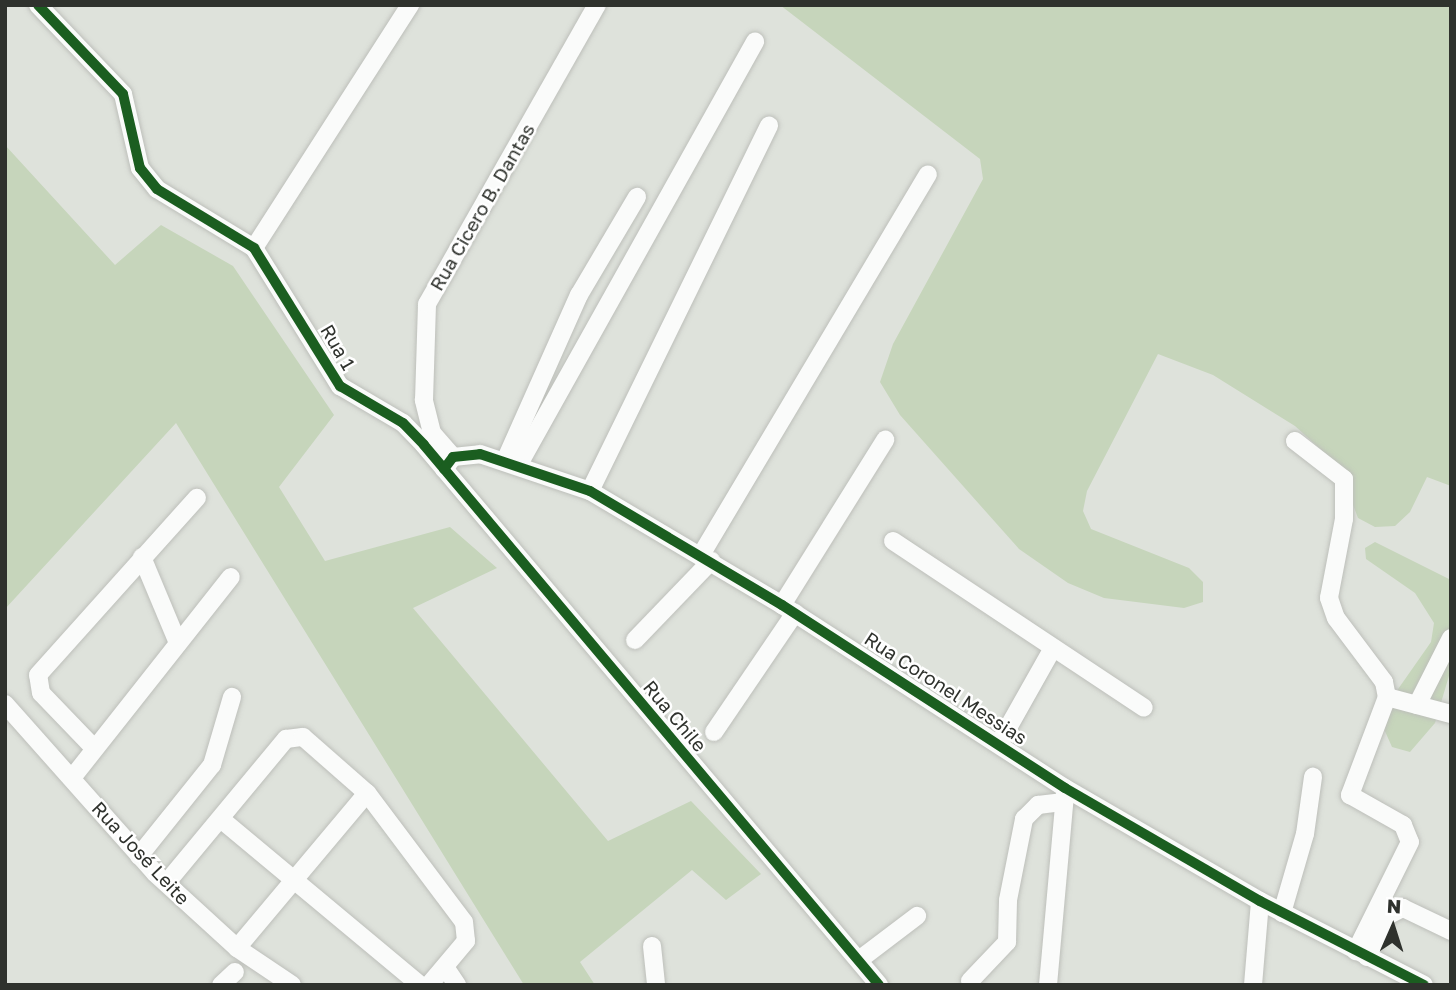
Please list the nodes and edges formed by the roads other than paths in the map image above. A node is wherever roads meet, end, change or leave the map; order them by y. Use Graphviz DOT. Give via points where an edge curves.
graph roads {
  1 [pos="38,5"];
  2 [pos="410,5"];
  3 [pos="597,5"];
  4 [pos="754,41"];
  5 [pos="769,126"];
  6 [pos="928,174"];
  7 [pos="637,197"];
  8 [pos="254,248"];
  9 [pos="885,440"];
  10 [pos="1295,441"];
  11 [pos="449,463"];
  12 [pos="512,463"];
  13 [pos="590,491"];
  14 [pos="197,498"];
  15 [pos="893,541"];
  16 [pos="142,557"];
  17 [pos="706,558"];
  18 [pos="231,577"];
  19 [pos="788,609"];
  20 [pos="1451,638"];
  21 [pos="635,640"];
  22 [pos="178,643"];
  23 [pos="1053,648"];
  24 [pos="232,697"];
  25 [pos="1387,697"];
  26 [pos="5,704"];
  27 [pos="1417,705"];
  28 [pos="1144,708"];
  29 [pos="1451,714"];
  30 [pos="714,732"];
  31 [pos="1000,742"];
  32 [pos="94,748"];
  33 [pos="1313,777"];
  34 [pos="72,778"];
  35 [pos="367,793"];
  36 [pos="1065,795"];
  37 [pos="222,820"];
  38 [pos="139,856"];
  39 [pos="173,875"];
  40 [pos="292,878"];
  41 [pos="1390,885"];
  42 [pos="1260,901"];
  43 [pos="1403,908"];
  44 [pos="1282,913"];
  45 [pos="917,916"];
  46 [pos="1451,931"];
  47 [pos="652,946"];
  48 [pos="237,948"];
  49 [pos="1361,954"];
  50 [pos="859,960"];
  51 [pos="445,967"];
  52 [pos="235,972"];
  53 [pos="970,981"];
  54 [pos="221,985"];
  55 [pos="292,985"];
  56 [pos="420,985"];
  57 [pos="429,985"];
  58 [pos="457,985"];
  59 [pos="656,985"];
  60 [pos="879,985"];
  61 [pos="1048,985"];
  62 [pos="1253,985"];
  63 [pos="1424,985"];
  1 -- 8 [label="street" via="123,94 140,168 157,189"];
  2 -- 8 [label="street"];
  3 -- 11 [label="street, Rua Cicero B. Dantas" via="427,304 424,400 432,433"];
  4 -- 12 [label="street"];
  5 -- 13 [label="street"];
  6 -- 17 [label="street"];
  7 -- 12 [label="street" via="579,295"];
  8 -- 11 [label="street, Rua 1" via="340,386 403,422"];
  9 -- 19 [label="street"];
  10 -- 25 [label="street" via="1344,479 1344,519 1329,598 1336,618 1384,682"];
  11 -- 12 [label="street, Rua Coronel Messias" via="480,454"];
  11 -- 50 [label="street, Rua Chile"];
  12 -- 13 [label="street, Rua Coronel Messias"];
  13 -- 17 [label="street, Rua Coronel Messias"];
  14 -- 16 [label="street"];
  15 -- 23 [label="street"];
  16 -- 22 [label="street"];
  16 -- 32 [label="street" via="38,675 41,693"];
  17 -- 19 [label="street, Rua Coronel Messias"];
  17 -- 21 [label="street"];
  18 -- 22 [label="street"];
  19 -- 30 [label="street"];
  19 -- 31 [label="street, Rua Coronel Messias"];
  20 -- 27 [label="street"];
  22 -- 32 [label="street"];
  23 -- 28 [label="street"];
  23 -- 31 [label="street"];
  24 -- 38 [label="street" via="212,765"];
  25 -- 27 [label="street"];
  25 -- 41 [label="street" via="1349,786 1355,800 1395,820 1408,833 1408,851"];
  26 -- 34 [label="street, Rua José Leite"];
  27 -- 29 [label="street"];
  31 -- 36 [label="street, Rua Coronel Messias"];
  32 -- 34 [label="street"];
  33 -- 44 [label="street" via="1306,834"];
  34 -- 38 [label="street, Rua José Leite"];
  35 -- 37 [label="street" via="296,735 286,739"];
  35 -- 40 [label="street"];
  35 -- 51 [label="street" via="467,929 466,941"];
  36 -- 42 [label="street, Rua Coronel Messias"];
  36 -- 53 [label="street" via="1038,805 1024,819 1008,900 1007,942"];
  36 -- 61 [label="street"];
  37 -- 39 [label="street"];
  37 -- 40 [label="street"];
  38 -- 48 [label="street, Rua José Leite"];
  40 -- 48 [label="street"];
  40 -- 56 [label="street"];
  41 -- 43 [label="street"];
  41 -- 49 [label="street"];
  42 -- 44 [label="street, Rua Coronel Messias"];
  42 -- 62 [label="street"];
  43 -- 46 [label="street"];
  43 -- 49 [label="street" via="1387,916"];
  44 -- 49 [label="street, Rua Coronel Messias"];
  45 -- 50 [label="street"];
  47 -- 59 [label="street"];
  48 -- 55 [label="street, Rua José Leite"];
  49 -- 63 [label="street, Rua Coronel Messias"];
  50 -- 60 [label="street, Rua Chile"];
  51 -- 57 [label="street"];
  51 -- 58 [label="street"];
  52 -- 54 [label="street"];
}
